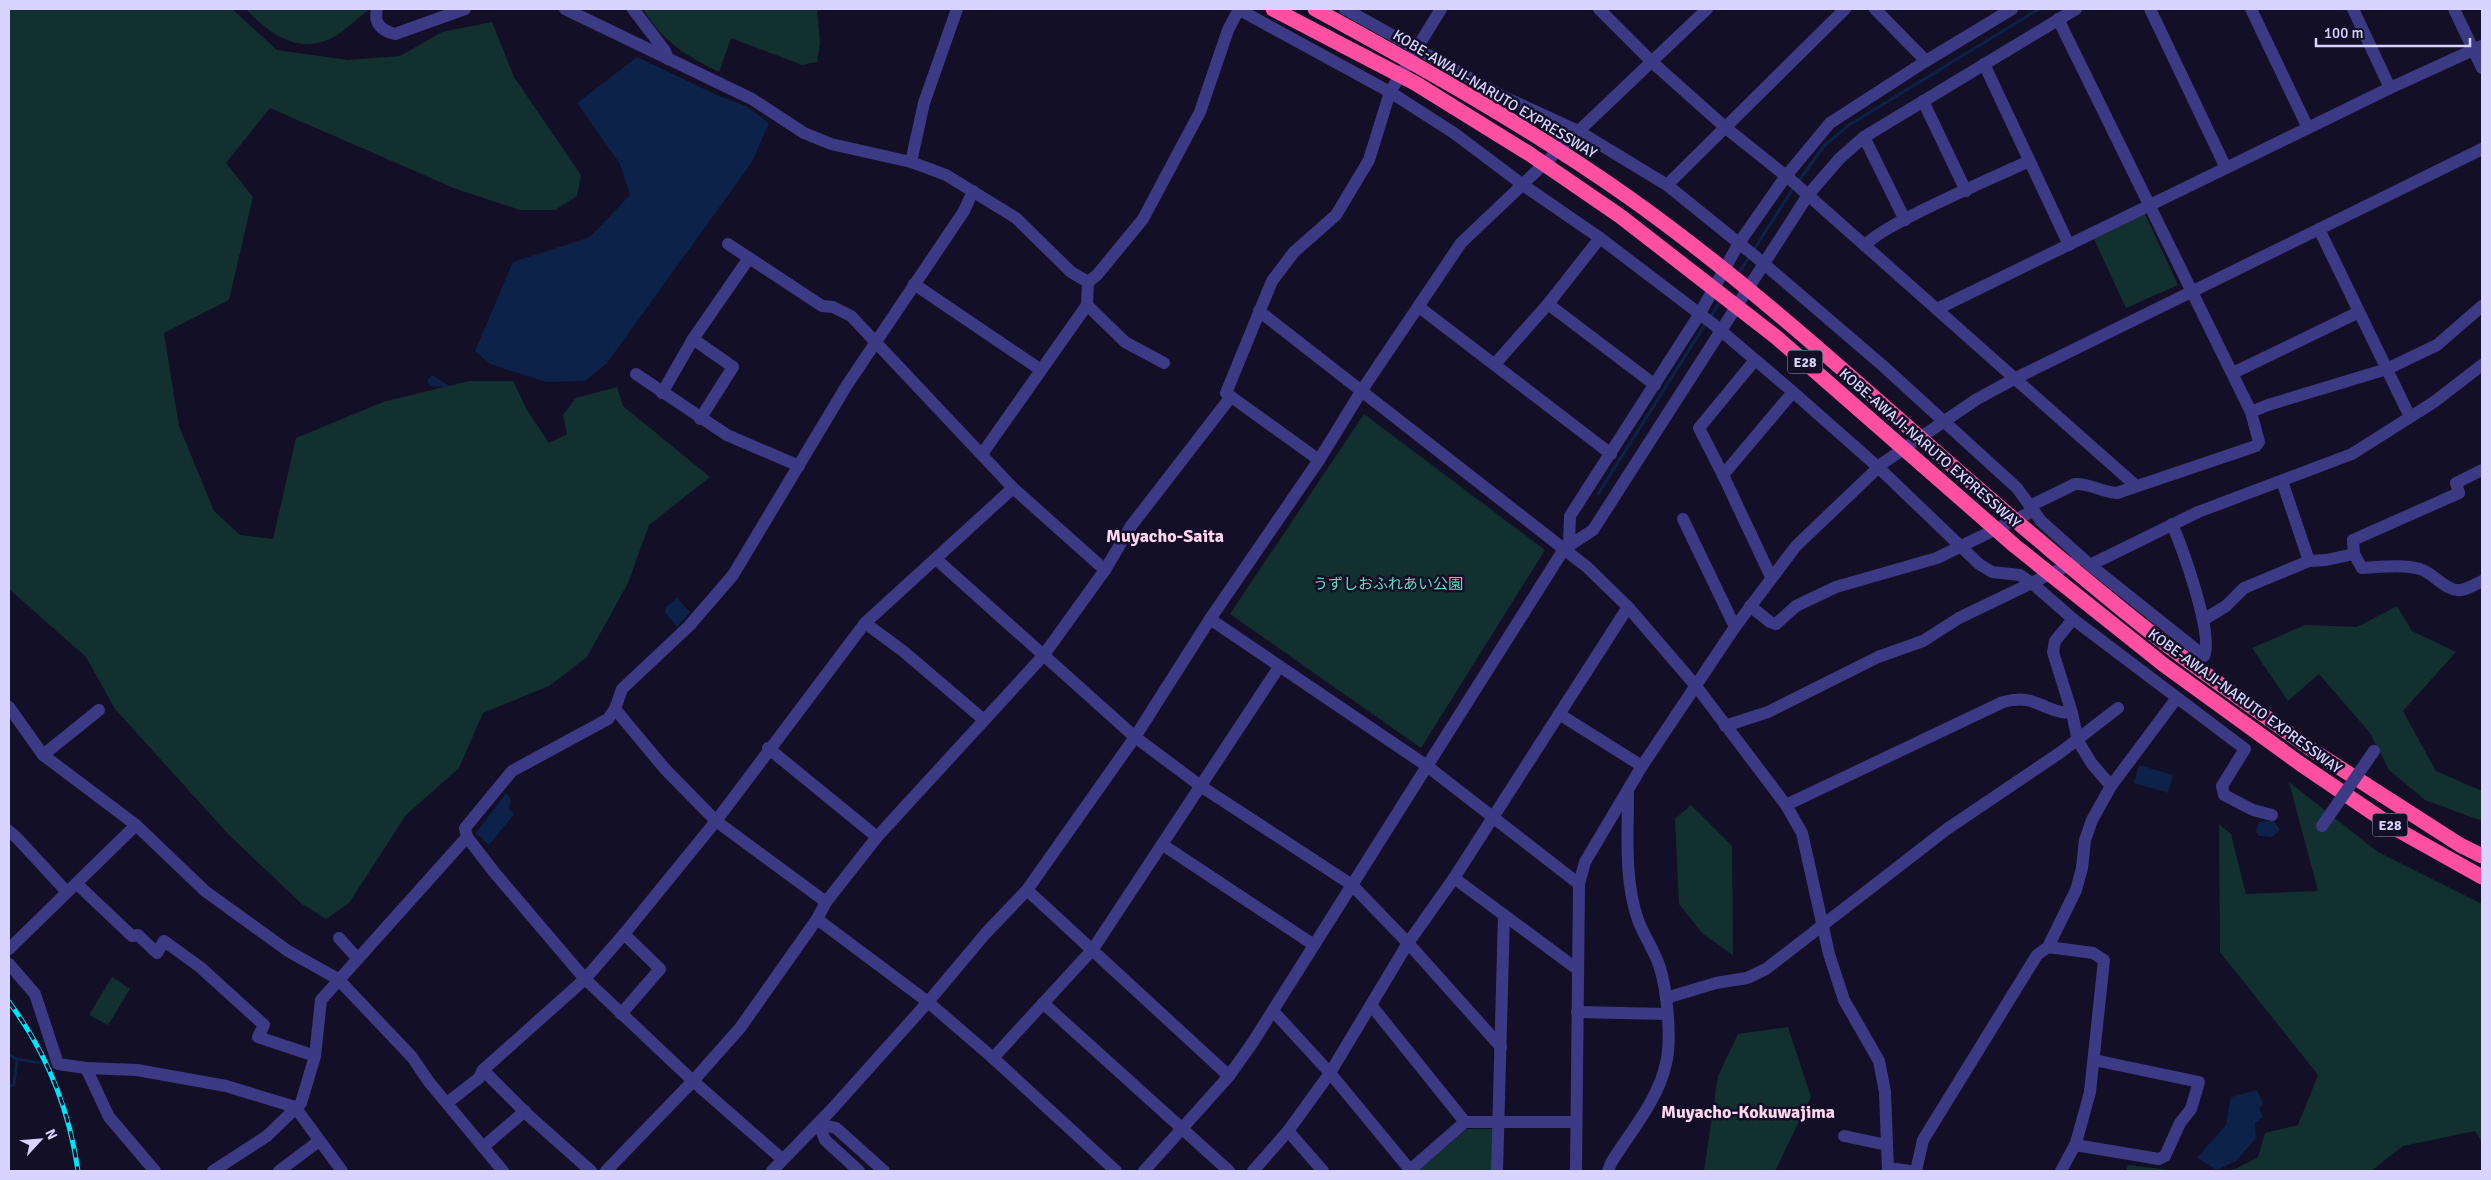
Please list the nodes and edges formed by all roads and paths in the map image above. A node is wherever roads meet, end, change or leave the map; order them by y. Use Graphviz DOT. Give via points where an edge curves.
graph roads {
  1 [pos="377,9"];
  2 [pos="465,9"];
  3 [pos="565,9"];
  4 [pos="633,9"];
  5 [pos="958,9"];
  6 [pos="1239,9"];
  7 [pos="1273,9"];
  8 [pos="1315,9"];
  9 [pos="1345,9"];
  10 [pos="1441,9"];
  11 [pos="1599,9"];
  12 [pos="1707,9"];
  13 [pos="1845,9"];
  14 [pos="1875,9"];
  15 [pos="2012,9"];
  16 [pos="2076,9"];
  17 [pos="2150,9"];
  18 [pos="2251,9"];
  19 [pos="2353,9"];
  20 [pos="2454,9"];
  21 [pos="2058,19"];
  22 [pos="1416,47"];
  23 [pos="2478,47"];
  24 [pos="668,60"];
  25 [pos="1926,61"];
  26 [pos="1652,62"];
  27 [pos="1984,64"];
  28 [pos="2482,68"];
  29 [pos="2390,88"];
  30 [pos="1390,92"];
  31 [pos="1922,101"];
  32 [pos="1726,128"];
  33 [pos="2308,128"];
  34 [pos="1578,131"];
  35 [pos="1864,137"];
  36 [pos="2482,149"];
  37 [pos="2029,161"];
  38 [pos="911,162"];
  39 [pos="2226,168"];
  40 [pos="1522,185"];
  41 [pos="1667,185"];
  42 [pos="1796,185"];
  43 [pos="973,190"];
  44 [pos="1966,191"];
  45 [pos="2150,205"];
  46 [pos="1905,220"];
  47 [pos="2319,229"];
  48 [pos="1600,238"];
  49 [pos="728,244"];
  50 [pos="2069,244"];
  51 [pos="1742,246"];
  52 [pos="1865,246"];
  53 [pos="749,258"];
  54 [pos="1760,260"];
  55 [pos="1088,282"];
  56 [pos="914,284"];
  57 [pos="2192,293"];
  58 [pos="1548,304"];
  59 [pos="1087,305"];
  60 [pos="1419,306"];
  61 [pos="2482,306"];
  62 [pos="1937,309"];
  63 [pos="1259,311"];
  64 [pos="2359,312"];
  65 [pos="1709,322"];
  66 [pos="693,339"];
  67 [pos="876,342"];
  68 [pos="1755,360"];
  69 [pos="1164,363"];
  70 [pos="1495,364"];
  71 [pos="2482,365"];
  72 [pos="2387,369"];
  73 [pos="1041,370"];
  74 [pos="2233,373"];
  75 [pos="636,374"];
  76 [pos="2016,378"];
  77 [pos="1655,385"];
  78 [pos="1362,390"];
  79 [pos="1793,392"];
  80 [pos="662,393"];
  81 [pos="1230,398"];
  82 [pos="2251,412"];
  83 [pos="2410,417"];
  84 [pos="700,419"];
  85 [pos="1943,422"];
  86 [pos="982,454"];
  87 [pos="1611,454"];
  88 [pos="1319,460"];
  89 [pos="799,466"];
  90 [pos="1879,468"];
  91 [pos="2482,470"];
  92 [pos="1723,475"];
  93 [pos="2282,481"];
  94 [pos="2135,485"];
  95 [pos="1013,488"];
  96 [pos="2032,508"];
  97 [pos="1682,519"];
  98 [pos="2172,524"];
  99 [pos="1961,546"];
  100 [pos="1566,547"];
  101 [pos="2354,554"];
  102 [pos="936,559"];
  103 [pos="2309,561"];
  104 [pos="2086,562"];
  105 [pos="1106,570"];
  106 [pos="1771,577"];
  107 [pos="2482,581"];
  108 [pos="2033,584"];
  109 [pos="1750,606"];
  110 [pos="1628,607"];
  111 [pos="1210,619"];
  112 [pos="2073,620"];
  113 [pos="2204,620"];
  114 [pos="865,623"];
  115 [pos="1735,627"];
  116 [pos="1043,656"];
  117 [pos="1280,667"];
  118 [pos="1696,686"];
  119 [pos="2176,699"];
  120 [pos="9,707"];
  121 [pos="2118,708"];
  122 [pos="616,709"];
  123 [pos="99,710"];
  124 [pos="2072,713"];
  125 [pos="1559,714"];
  126 [pos="984,720"];
  127 [pos="1725,726"];
  128 [pos="1135,737"];
  129 [pos="2078,741"];
  130 [pos="768,748"];
  131 [pos="2374,751"];
  132 [pos="43,755"];
  133 [pos="1427,766"];
  134 [pos="1642,766"];
  135 [pos="2110,786"];
  136 [pos="1202,787"];
  137 [pos="1628,792"];
  138 [pos="1786,805"];
  139 [pos="2272,815"];
  140 [pos="1494,817"];
  141 [pos="716,821"];
  142 [pos="136,825"];
  143 [pos="2322,826"];
  144 [pos="9,832"];
  145 [pos="466,837"];
  146 [pos="877,837"];
  147 [pos="1163,845"];
  148 [pos="2482,856"];
  149 [pos="2482,877"];
  150 [pos="1454,878"];
  151 [pos="1579,884"];
  152 [pos="1352,885"];
  153 [pos="72,888"];
  154 [pos="1027,890"];
  155 [pos="826,902"];
  156 [pos="1504,915"];
  157 [pos="817,919"];
  158 [pos="1824,925"];
  159 [pos="624,934"];
  160 [pos="339,938"];
  161 [pos="1408,943"];
  162 [pos="1314,946"];
  163 [pos="2048,947"];
  164 [pos="9,949"];
  165 [pos="1093,949"];
  166 [pos="357,958"];
  167 [pos="9,964"];
  168 [pos="1577,969"];
  169 [pos="338,979"];
  170 [pos="585,979"];
  171 [pos="1666,998"];
  172 [pos="928,1002"];
  173 [pos="1043,1002"];
  174 [pos="1371,1005"];
  175 [pos="1272,1011"];
  176 [pos="1577,1012"];
  177 [pos="621,1014"];
  178 [pos="1666,1014"];
  179 [pos="1501,1047"];
  180 [pos="315,1056"];
  181 [pos="993,1058"];
  182 [pos="2094,1060"];
  183 [pos="86,1068"];
  184 [pos="483,1070"];
  185 [pos="1330,1073"];
  186 [pos="1229,1076"];
  187 [pos="694,1081"];
  188 [pos="447,1103"];
  189 [pos="295,1107"];
  190 [pos="525,1111"];
  191 [pos="1464,1122"];
  192 [pos="1499,1122"];
  193 [pos="1576,1122"];
  194 [pos="819,1124"];
  195 [pos="1182,1129"];
  196 [pos="1288,1131"];
  197 [pos="1844,1136"];
  198 [pos="320,1141"];
  199 [pos="1887,1145"];
  200 [pos="2075,1145"];
  201 [pos="482,1147"];
  202 [pos="782,1159"];
  203 [pos="1888,1169"];
  204 [pos="1410,1170"];
  205 [pos="155,1171"];
  206 [pos="214,1171"];
  207 [pos="279,1171"];
  208 [pos="342,1171"];
  209 [pos="503,1171"];
  210 [pos="591,1171"];
  211 [pos="606,1171"];
  212 [pos="772,1171"];
  213 [pos="859,1171"];
  214 [pos="884,1171"];
  215 [pos="1116,1171"];
  216 [pos="1144,1171"];
  217 [pos="1229,1171"];
  218 [pos="1253,1171"];
  219 [pos="1322,1171"];
  220 [pos="1498,1171"];
  221 [pos="1576,1171"];
  222 [pos="1608,1171"];
  223 [pos="1910,1171"];
  224 [pos="1916,1171"];
  225 [pos="2061,1171"];
  1 -- 2 [label="street" via="376,22 384,31 395,34"];
  3 -- 24 [label="street"];
  4 -- 24 [label="street" via="665,51"];
  5 -- 38 [label="street" via="924,103"];
  6 -- 30 [label="street"];
  6 -- 55 [label="street" via="1228,30 1200,112 1143,219"];
  7 -- 149 [label="highway, KOBE-AWAJI-NARUTO EXPRESSWAY / E28, bridge" via="1415,83 1528,153 1620,216 1776,337 2015,546 2164,665 2398,830"];
  8 -- 148 [label="highway, KOBE-AWAJI-NARUTO EXPRESSWAY / E28, bridge" via="1540,137 1632,199 1790,324 2028,531 2163,641 2312,750"];
  9 -- 22 [label="street"];
  10 -- 22 [label="street"];
  11 -- 26 [label="street"];
  12 -- 26 [label="street"];
  13 -- 32 [label="street"];
  14 -- 25 [label="street"];
  15 -- 25 [label="street"];
  16 -- 21 [label="street"];
  17 -- 39 [label="street"];
  18 -- 33 [label="street"];
  19 -- 29 [label="street"];
  20 -- 23 [label="street"];
  21 -- 27 [label="street"];
  21 -- 45 [label="street"];
  22 -- 30 [label="street"];
  22 -- 34 [label="street" via="1504,96"];
  23 -- 28 [label="street"];
  23 -- 29 [label="street"];
  24 -- 38 [label="street" via="752,100 804,132 831,144"];
  25 -- 42 [label="street" via="1830,123"];
  26 -- 32 [label="street"];
  26 -- 34 [label="street"];
  27 -- 31 [label="street"];
  27 -- 37 [label="street"];
  29 -- 33 [label="street"];
  30 -- 40 [label="street" via="1454,133"];
  30 -- 63 [label="street" via="1370,160 1336,214 1294,252 1272,281"];
  31 -- 35 [label="street"];
  31 -- 44 [label="street"];
  32 -- 41 [label="street"];
  32 -- 42 [label="street"];
  33 -- 39 [label="street"];
  34 -- 40 [label="street"];
  34 -- 41 [label="street"];
  35 -- 42 [label="street" via="1840,158"];
  35 -- 46 [label="street"];
  36 -- 47 [label="street"];
  37 -- 44 [label="street"];
  37 -- 50 [label="street"];
  38 -- 43 [label="street" via="946,175"];
  39 -- 45 [label="street"];
  40 -- 48 [label="street"];
  40 -- 60 [label="street" via="1461,243"];
  41 -- 51 [label="street"];
  42 -- 51 [label="street"];
  42 -- 52 [label="street"];
  42 -- 54 [label="street"];
  43 -- 55 [label="street" via="1016,218 1071,272"];
  43 -- 56 [label="street" via="964,211"];
  44 -- 46 [label="street"];
  45 -- 50 [label="street"];
  45 -- 57 [label="street"];
  46 -- 52 [label="street" via="1870,239"];
  47 -- 57 [label="street"];
  47 -- 64 [label="street"];
  48 -- 58 [label="street"];
  48 -- 65 [label="street"];
  49 -- 53 [label="street"];
  50 -- 62 [label="street"];
  51 -- 54 [label="street"];
  51 -- 65 [label="street"];
  52 -- 62 [label="street"];
  53 -- 66 [label="street"];
  53 -- 67 [label="street" via="822,306 833,307 850,316"];
  54 -- 65 [label="street"];
  54 -- 85 [label="street"];
  55 -- 59 [label="street"];
  56 -- 67 [label="street"];
  56 -- 73 [label="street"];
  57 -- 74 [label="street"];
  57 -- 76 [label="street"];
  58 -- 70 [label="street"];
  58 -- 77 [label="street"];
  59 -- 69 [label="street" via="1126,342"];
  59 -- 73 [label="street"];
  60 -- 70 [label="street"];
  60 -- 78 [label="street"];
  61 -- 72 [label="street" via="2437,345"];
  62 -- 76 [label="street"];
  63 -- 78 [label="street"];
  63 -- 81 [label="street" via="1226,392"];
  64 -- 72 [label="street"];
  64 -- 74 [label="street"];
  65 -- 68 [label="street"];
  65 -- 77 [label="street"];
  65 -- 100 [label="street" via="1593,530"];
  66 -- 80 [label="street"];
  66 -- 84 [label="street" via="733,367"];
  67 -- 86 [label="street"];
  67 -- 89 [label="street"];
  68 -- 79 [label="street"];
  68 -- 92 [label="street" via="1699,428"];
  70 -- 87 [label="street"];
  71 -- 83 [label="street"];
  72 -- 82 [label="street"];
  72 -- 83 [label="street"];
  73 -- 86 [label="street"];
  74 -- 82 [label="street"];
  75 -- 80 [label="street"];
  76 -- 85 [label="street"];
  76 -- 94 [label="street"];
  77 -- 87 [label="street"];
  78 -- 88 [label="street"];
  78 -- 100 [label="street"];
  79 -- 90 [label="street"];
  79 -- 92 [label="street"];
  80 -- 84 [label="street"];
  81 -- 88 [label="street"];
  81 -- 105 [label="street" via="1131,526"];
  82 -- 94 [label="street" via="2259,442 2256,446"];
  83 -- 93 [label="street" via="2352,454"];
  84 -- 89 [label="street" via="727,435"];
  85 -- 90 [label="street"];
  85 -- 96 [label="street" via="2017,488"];
  86 -- 95 [label="street"];
  87 -- 100 [label="street" via="1570,516"];
  88 -- 111 [label="street"];
  89 -- 122 [label="street" via="733,575 689,626 622,689"];
  90 -- 99 [label="street"];
  90 -- 106 [label="street" via="1796,546"];
  91 -- 101 [label="street" via="2456,483 2459,494 2353,540"];
  92 -- 106 [label="street"];
  93 -- 98 [label="street"];
  93 -- 103 [label="street"];
  94 -- 96 [label="street" via="2117,493 2075,484"];
  95 -- 102 [label="street"];
  95 -- 105 [label="street"];
  96 -- 99 [label="street"];
  96 -- 104 [label="street" via="2040,521"];
  97 -- 115 [label="street"];
  98 -- 104 [label="street"];
  98 -- 113 [label="street"];
  99 -- 108 [label="street" via="1992,572 2020,575"];
  99 -- 109 [label="street" via="1937,558 1836,586 1796,606 1776,624"];
  100 -- 110 [label="street"];
  100 -- 133 [label="street"];
  101 -- 103 [label="street"];
  101 -- 107 [label="street" via="2362,568 2421,570 2435,576 2448,588 2460,590"];
  102 -- 114 [label="street"];
  102 -- 116 [label="street"];
  103 -- 113 [label="street" via="2244,588 2226,606"];
  104 -- 108 [label="street"];
  104 -- 113 [label="street" via="2204,656 2207,649"];
  105 -- 116 [label="street"];
  106 -- 109 [label="street"];
  108 -- 112 [label="street"];
  108 -- 127 [label="street" via="1959,618 1923,641 1878,658 1768,712"];
  109 -- 115 [label="street"];
  110 -- 118 [label="street"];
  110 -- 125 [label="street"];
  111 -- 117 [label="street"];
  111 -- 128 [label="street"];
  112 -- 119 [label="street"];
  112 -- 124 [label="street" via="2054,641 2054,652"];
  114 -- 126 [label="street"];
  114 -- 130 [label="street"];
  115 -- 118 [label="street"];
  116 -- 126 [label="street"];
  116 -- 128 [label="street"];
  117 -- 133 [label="street"];
  117 -- 136 [label="street"];
  118 -- 127 [label="street"];
  118 -- 134 [label="street"];
  119 -- 135 [label="street"];
  119 -- 139 [label="street" via="2245,749 2222,786 2224,796"];
  120 -- 132 [label="street"];
  121 -- 129 [label="street"];
  122 -- 141 [label="street" via="665,769"];
  122 -- 145 [label="street" via="606,721 512,771 465,828"];
  123 -- 132 [label="street"];
  124 -- 129 [label="street"];
  124 -- 138 [label="street" via="2056,712 2029,699 2003,702"];
  125 -- 134 [label="street"];
  125 -- 140 [label="street"];
  126 -- 146 [label="street"];
  127 -- 138 [label="street"];
  128 -- 136 [label="street"];
  128 -- 154 [label="street"];
  129 -- 135 [label="street"];
  129 -- 158 [label="street" via="1946,828"];
  130 -- 141 [label="street"];
  130 -- 146 [label="street"];
  131 -- 143 [label="street, bridge"];
  132 -- 142 [label="street"];
  133 -- 140 [label="street"];
  133 -- 152 [label="street"];
  134 -- 137 [label="street"];
  135 -- 163 [label="street" via="2085,840 2076,890"];
  136 -- 147 [label="street"];
  136 -- 152 [label="street"];
  137 -- 151 [label="street" via="1585,862"];
  137 -- 171 [label="street" via="1629,874 1638,920 1659,965"];
  138 -- 158 [label="street" via="1802,833"];
  140 -- 150 [label="street"];
  140 -- 151 [label="street"];
  141 -- 155 [label="street"];
  141 -- 159 [label="street"];
  142 -- 153 [label="street"];
  142 -- 169 [label="street" via="205,891 288,950"];
  144 -- 153 [label="street"];
  145 -- 166 [label="street"];
  145 -- 170 [label="street"];
  146 -- 155 [label="street"];
  147 -- 162 [label="street"];
  147 -- 165 [label="street"];
  150 -- 156 [label="street"];
  150 -- 161 [label="street"];
  151 -- 168 [label="street"];
  152 -- 161 [label="street"];
  152 -- 162 [label="street"];
  153 -- 164 [label="street"];
  153 -- 180 [label="street" via="157,953 164,941 200,967 264,1025 258,1037"];
  154 -- 165 [label="street"];
  154 -- 172 [label="street"];
  155 -- 157 [label="street"];
  156 -- 168 [label="street"];
  156 -- 179 [label="street"];
  157 -- 172 [label="street"];
  157 -- 187 [label="street" via="740,1028"];
  158 -- 171 [label="street" via="1766,969 1747,978 1716,983"];
  158 -- 199 [label="street" via="1828,954 1844,1000 1879,1062 1885,1092"];
  159 -- 170 [label="street"];
  159 -- 177 [label="street" via="660,969"];
  160 -- 166 [label="street"];
  161 -- 174 [label="street"];
  161 -- 179 [label="street"];
  162 -- 175 [label="street"];
  163 -- 182 [label="street" via="2094,953 2104,960"];
  163 -- 224 [label="street" via="2037,955 1928,1133"];
  165 -- 173 [label="street"];
  165 -- 186 [label="street"];
  166 -- 169 [label="street"];
  167 -- 183 [label="street" via="35,994 58,1064"];
  168 -- 176 [label="street"];
  169 -- 180 [label="street" via="321,1000"];
  169 -- 188 [label="street" via="412,1057"];
  170 -- 177 [label="street"];
  170 -- 184 [label="street"];
  171 -- 178 [label="street"];
  172 -- 181 [label="street"];
  172 -- 194 [label="street"];
  173 -- 181 [label="street"];
  173 -- 195 [label="street"];
  174 -- 185 [label="street"];
  174 -- 191 [label="street"];
  175 -- 185 [label="street"];
  175 -- 186 [label="street"];
  176 -- 178 [label="street"];
  176 -- 193 [label="street"];
  177 -- 187 [label="street"];
  178 -- 222 [label="street" via="1666,1064 1657,1088"];
  179 -- 192 [label="street"];
  180 -- 189 [label="street" via="301,1103"];
  181 -- 215 [label="street"];
  182 -- 200 [label="street" via="2090,1092"];
  182 -- 200 [label="street" via="2199,1082 2191,1109 2180,1123 2165,1156 2159,1159"];
  183 -- 189 [label="street" via="137,1070 226,1086"];
  183 -- 205 [label="street" via="109,1117"];
  184 -- 188 [label="street" via="479,1078"];
  184 -- 190 [label="street"];
  185 -- 196 [label="street"];
  185 -- 204 [label="street"];
  186 -- 195 [label="street"];
  187 -- 202 [label="street"];
  187 -- 211 [label="street"];
  188 -- 201 [label="street"];
  189 -- 198 [label="street"];
  189 -- 206 [label="street" via="267,1136"];
  190 -- 201 [label="street"];
  190 -- 210 [label="street"];
  191 -- 192 [label="street"];
  191 -- 204 [label="street"];
  192 -- 193 [label="street"];
  192 -- 220 [label="street"];
  193 -- 221 [label="street"];
  194 -- 202 [label="street"];
  194 -- 213 [label="street" via="825,1140"];
  194 -- 214 [label="street" via="836,1128"];
  195 -- 216 [label="street"];
  195 -- 217 [label="street"];
  196 -- 218 [label="street"];
  196 -- 219 [label="street"];
  197 -- 199 [label="street"];
  198 -- 207 [label="street"];
  198 -- 208 [label="street"];
  199 -- 203 [label="street"];
  200 -- 225 [label="street"];
  201 -- 209 [label="street"];
  202 -- 212 [label="street"];
  203 -- 223 [label="street"];
}
